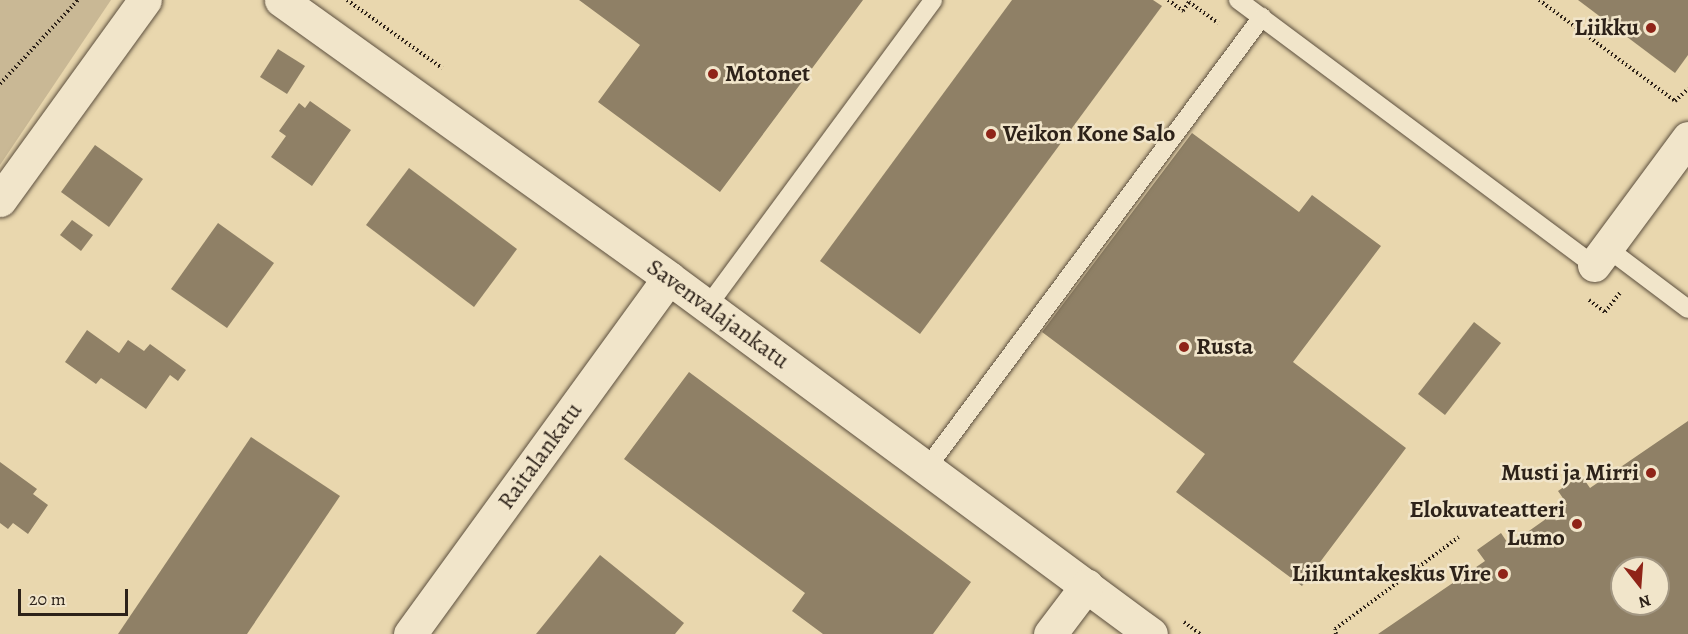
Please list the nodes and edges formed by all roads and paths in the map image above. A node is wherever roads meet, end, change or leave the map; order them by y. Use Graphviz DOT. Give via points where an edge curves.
graph roads {
  1 [pos="78,0"];
  2 [pos="145,0"];
  3 [pos="281,0"];
  4 [pos="933,0"];
  5 [pos="1238,0"];
  6 [pos="1539,0"];
  7 [pos="1262,17"];
  8 [pos="0,84"];
  9 [pos="1688,89"];
  10 [pos="1688,138"];
  11 [pos="0,200"];
  12 [pos="1600,256"];
  13 [pos="669,278"];
  14 [pos="707,307"];
  15 [pos="1688,309"];
  16 [pos="927,468"];
  17 [pos="1459,537"];
  18 [pos="1087,585"];
  19 [pos="410,634"];
  20 [pos="1050,634"];
  21 [pos="1150,634"];
  22 [pos="1336,634"];
  1 -- 8 [label="path"];
  2 -- 11 [label="street"];
  3 -- 13 [label="street, Savenvalajankatu"];
  4 -- 14 [label="lane"];
  5 -- 7 [label="lane"];
  6 -- 9 [label="path" via="1675,101"];
  7 -- 12 [label="lane"];
  7 -- 16 [label="lane"];
  10 -- 12 [label="street"];
  12 -- 15 [label="lane"];
  13 -- 14 [label="street, Savenvalajankatu"];
  13 -- 19 [label="street, Raitalankatu"];
  14 -- 16 [label="street, Savenvalajankatu"];
  16 -- 18 [label="street, Savenvalajankatu"];
  17 -- 22 [label="path" via="1335,629"];
  18 -- 20 [label="street"];
  18 -- 21 [label="street, Savenvalajankatu"];
}
